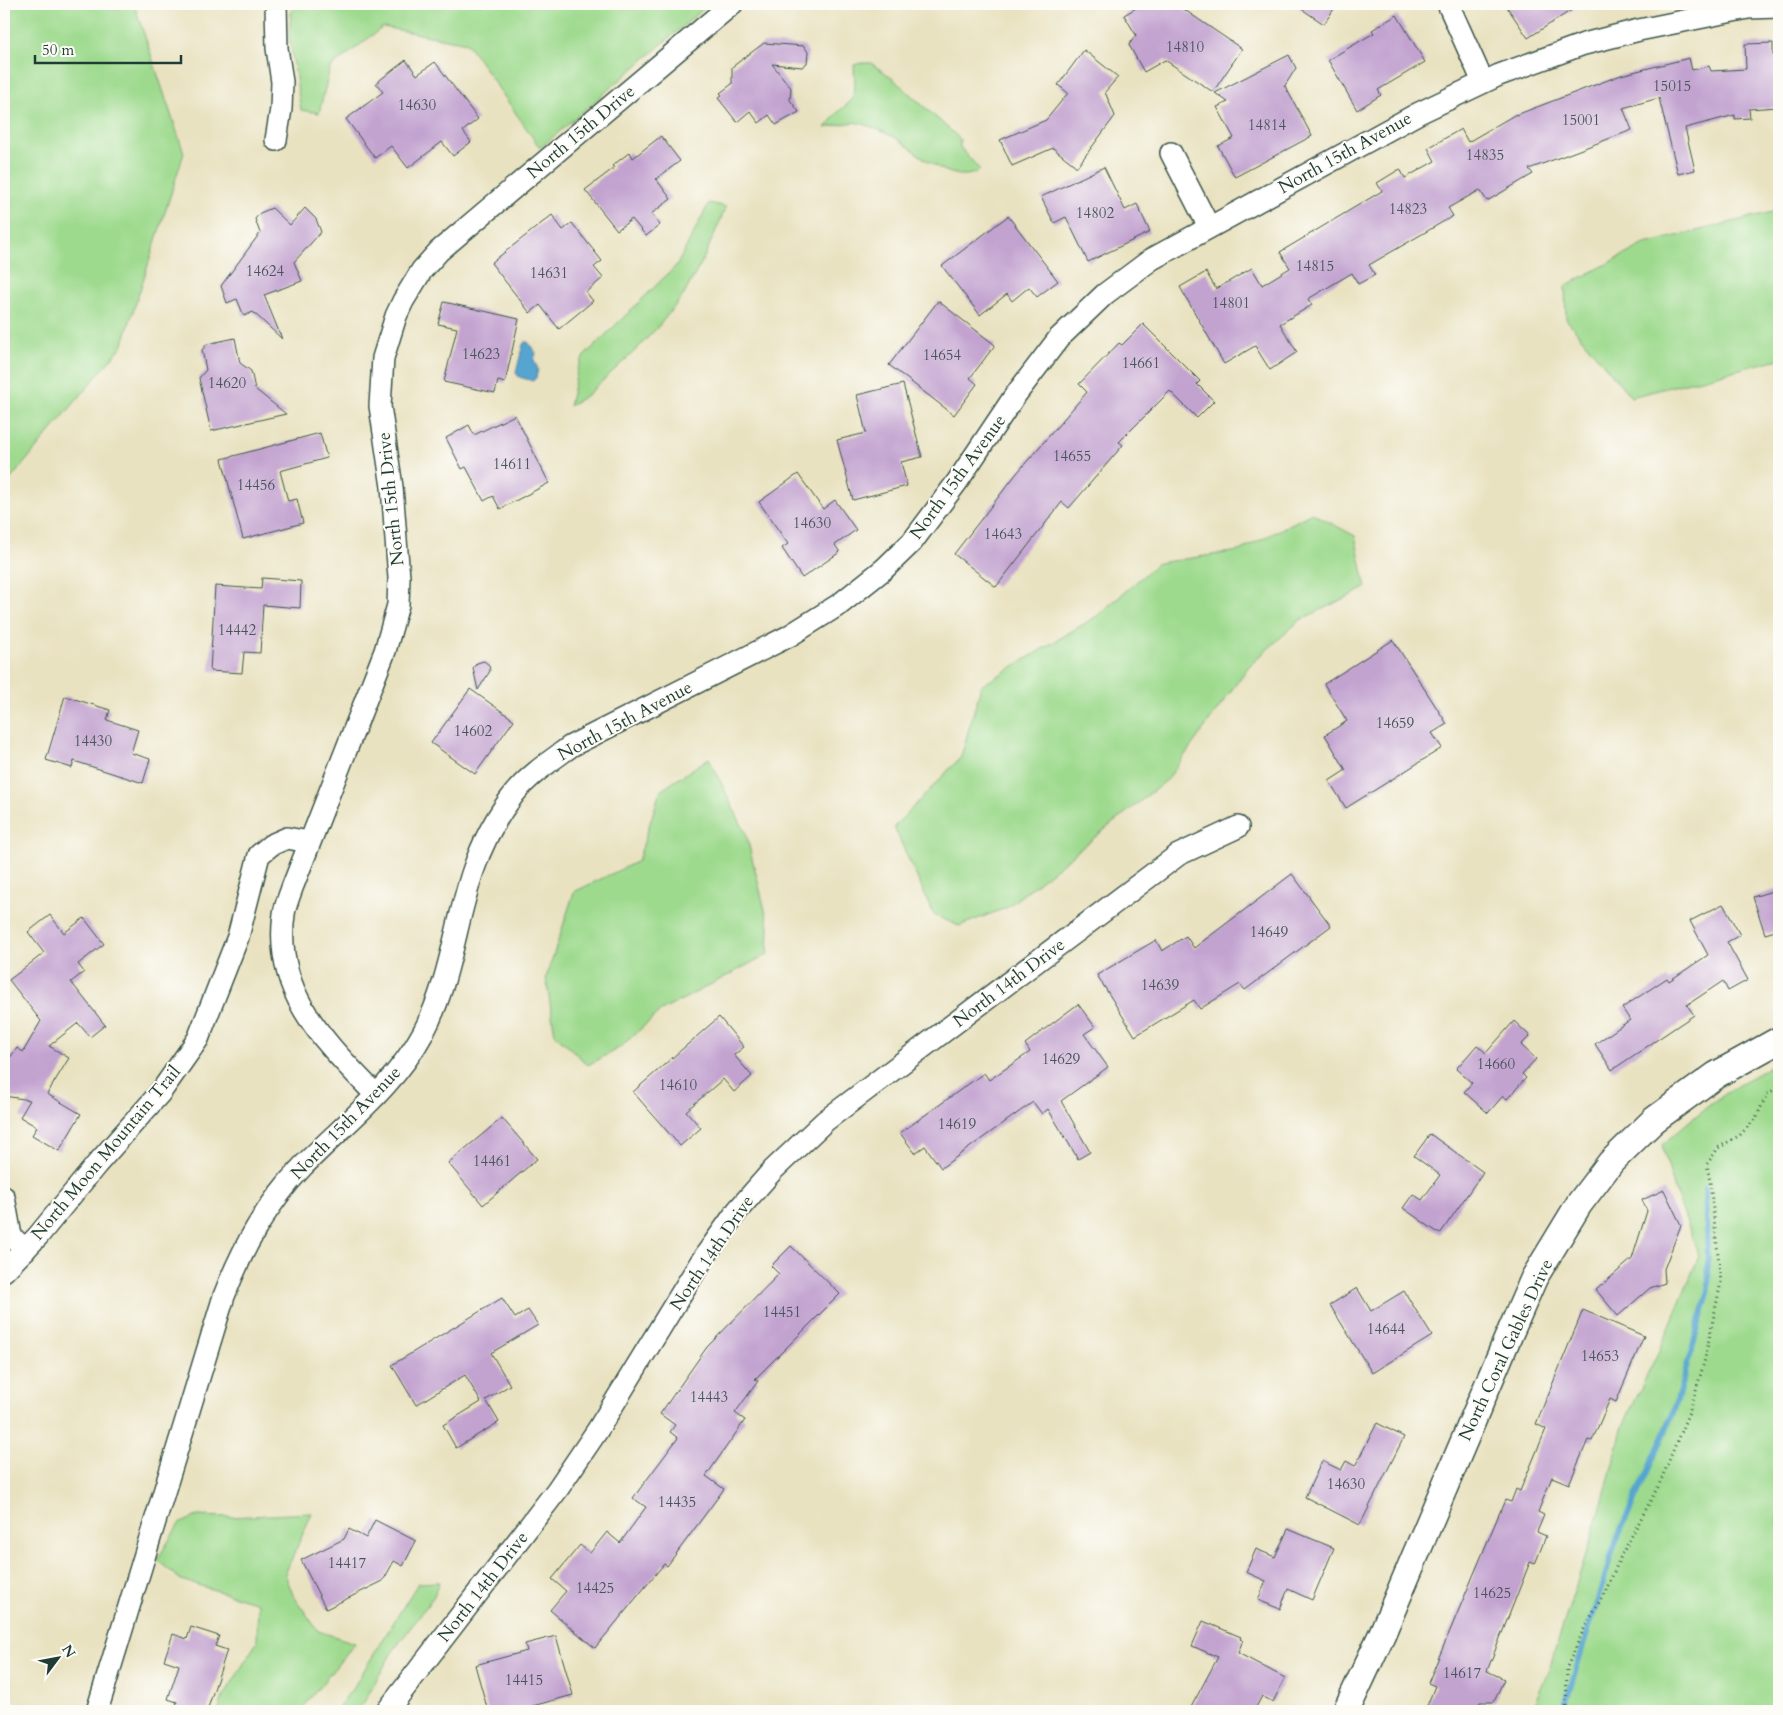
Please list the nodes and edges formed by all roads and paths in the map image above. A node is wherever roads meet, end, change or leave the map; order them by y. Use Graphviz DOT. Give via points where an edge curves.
graph roads {
  1 [pos="276,4"];
  2 [pos="732,4"];
  3 [pos="1448,4"];
  4 [pos="1748,6"];
  5 [pos="1779,7"];
  6 [pos="1482,82"];
  7 [pos="276,140"];
  8 [pos="1171,153"];
  9 [pos="1209,227"];
  10 [pos="1238,827"];
  11 [pos="309,842"];
  12 [pos="1779,1040"];
  13 [pos="1779,1087"];
  14 [pos="376,1095"];
  15 [pos="4,1197"];
  16 [pos="25,1250"];
  17 [pos="4,1271"];
  18 [pos="97,1711"];
  19 [pos="387,1711"];
  20 [pos="1346,1711"];
  21 [pos="1566,1711"];
  1 -- 7 [label="street" via="282,82"];
  2 -- 11 [label="street, North 15th Drive" via="439,251 402,300 383,358 380,406 392,487 398,605 364,708"];
  3 -- 6 [label="street"];
  4 -- 5 [label="street, North 15th Avenue"];
  4 -- 6 [label="street, North 15th Avenue" via="1584,44"];
  6 -- 9 [label="street, North 15th Avenue"];
  8 -- 9 [label="street"];
  9 -- 14 [label="street, North 15th Avenue" via="1123,279 1059,338 912,542 884,569 840,604 789,636 572,746 514,794 492,828 473,871 434,1010 397,1073"];
  10 -- 19 [label="street, North 14th Drive" via="1178,855 825,1121 773,1170 737,1210 719,1236 557,1490"];
  11 -- 14 [label="street, North 15th Drive" via="284,913 283,933 291,985 324,1041"];
  11 -- 16 [label="street, North Moon Mountain Trail" via="287,838 271,844 259,855 238,937 198,1039 160,1093"];
  12 -- 20 [label="street, North Coral Gables Drive" via="1716,1075 1654,1120 1612,1162 1579,1204 1534,1278"];
  13 -- 21 [label="path" via="1767,1094 1756,1118 1740,1135 1718,1148 1707,1164 1721,1282 1704,1363 1691,1407 1659,1485 1567,1667"];
  14 -- 18 [label="street, North 15th Avenue" via="301,1169 265,1213 239,1259 224,1296"];
  15 -- 16 [label="street" via="11,1236"];
  16 -- 17 [label="street, North Moon Mountain Trail"];
}
